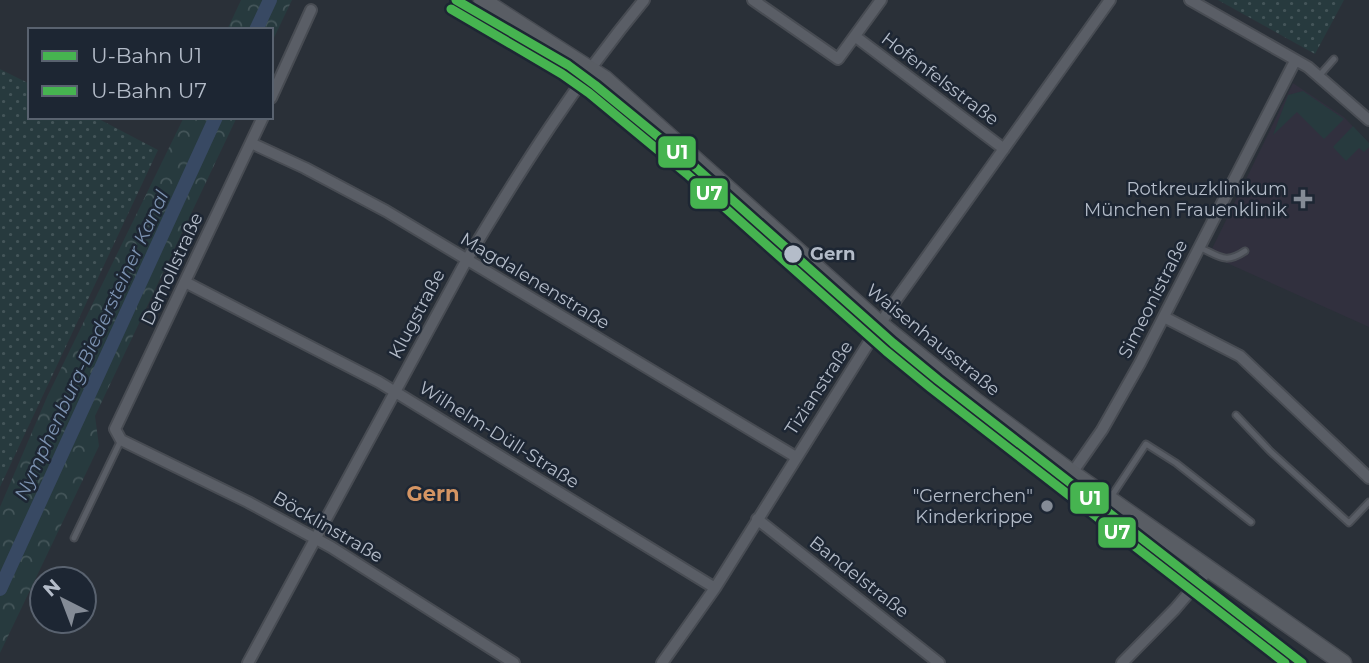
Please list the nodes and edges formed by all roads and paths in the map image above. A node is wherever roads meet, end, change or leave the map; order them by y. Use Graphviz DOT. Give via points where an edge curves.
graph roads {
  1 [pos="482,0"];
  2 [pos="644,0"];
  3 [pos="752,0"];
  4 [pos="881,0"];
  5 [pos="1110,0"];
  6 [pos="1190,0"];
  7 [pos="311,10"];
  8 [pos="856,37"];
  9 [pos="1334,59"];
  10 [pos="1295,61"];
  11 [pos="590,68"];
  12 [pos="1319,76"];
  13 [pos="273,95"];
  14 [pos="262,119"];
  15 [pos="1369,120"];
  16 [pos="251,143"];
  17 [pos="1004,149"];
  18 [pos="1199,247"];
  19 [pos="1245,251"];
  20 [pos="466,261"];
  21 [pos="186,282"];
  22 [pos="1164,317"];
  23 [pos="881,325"];
  24 [pos="395,391"];
  25 [pos="1236,415"];
  26 [pos="119,438"];
  27 [pos="796,457"];
  28 [pos="1072,473"];
  29 [pos="1369,478"];
  30 [pos="1109,499"];
  31 [pos="1369,502"];
  32 [pos="757,519"];
  33 [pos="1251,522"];
  34 [pos="74,538"];
  35 [pos="316,538"];
  36 [pos="1210,568"];
  37 [pos="715,588"];
  38 [pos="248,663"];
  39 [pos="514,663"];
  40 [pos="662,663"];
  41 [pos="939,663"];
  42 [pos="1122,663"];
  43 [pos="1343,663"];
  1 -- 11 [label="street, Waisenhausstraße"];
  2 -- 11 [label="street, Klugstraße"];
  3 -- 8 [label="street" via="838,59"];
  4 -- 8 [label="street"];
  5 -- 17 [label="street, Tizianstraße"];
  6 -- 10 [label="street"];
  7 -- 13 [label="street"];
  8 -- 17 [label="street, Hofenfelsstraße"];
  9 -- 12 [label="lane"];
  10 -- 12 [label="street"];
  10 -- 18 [label="street, Simeonistraße"];
  11 -- 20 [label="street, Klugstraße"];
  11 -- 23 [label="street, Waisenhausstraße"];
  12 -- 15 [label="street"];
  14 -- 16 [label="street, Demollstraße"];
  16 -- 20 [label="street, Magdalenenstraße" via="386,211"];
  16 -- 21 [label="street, Demollstraße"];
  17 -- 23 [label="street, Tizianstraße"];
  18 -- 19 [label="lane" via="1228,260"];
  18 -- 22 [label="street, Simeonistraße"];
  20 -- 24 [label="street, Klugstraße"];
  20 -- 27 [label="street, Magdalenenstraße"];
  21 -- 24 [label="street, Wilhelm-Düll-Straße"];
  21 -- 26 [label="street, Demollstraße" via="115,429"];
  22 -- 28 [label="street, Simeonistraße"];
  22 -- 29 [label="street" via="1240,356"];
  23 -- 27 [label="street, Tizianstraße"];
  23 -- 28 [label="street, Waisenhausstraße"];
  24 -- 35 [label="street, Klugstraße"];
  24 -- 37 [label="street, Wilhelm-Düll-Straße"];
  25 -- 31 [label="lane" via="1349,523"];
  26 -- 34 [label="lane"];
  26 -- 35 [label="street, Böcklinstraße"];
  27 -- 32 [label="street, Tizianstraße"];
  28 -- 30 [label="street, Waisenhausstraße"];
  30 -- 33 [label="lane" via="1146,444"];
  30 -- 36 [label="street, Waisenhausstraße"];
  32 -- 37 [label="street, Tizianstraße"];
  32 -- 41 [label="street, Bandelstraße"];
  35 -- 38 [label="street, Klugstraße"];
  35 -- 39 [label="street, Böcklinstraße"];
  36 -- 42 [label="street"];
  36 -- 43 [label="street, Waisenhausstraße"];
  37 -- 40 [label="street, Tizianstraße"];
}
